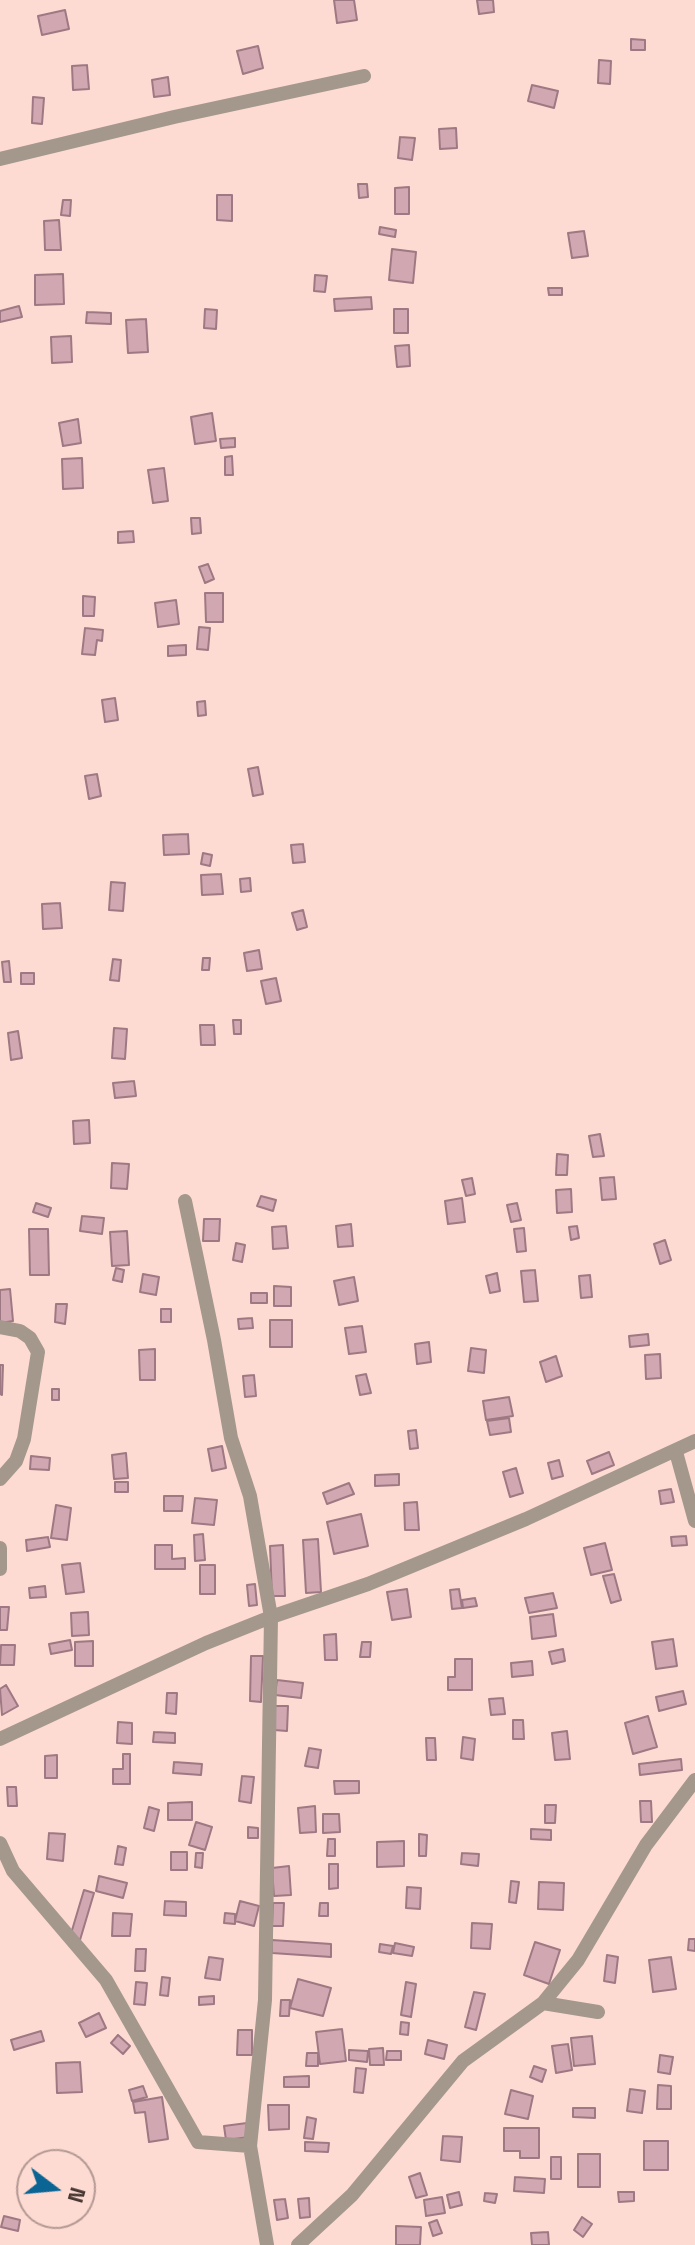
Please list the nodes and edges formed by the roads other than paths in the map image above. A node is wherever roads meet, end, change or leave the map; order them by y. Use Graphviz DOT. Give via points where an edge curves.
graph roads {
  1 [pos="364,76"];
  2 [pos="0,159"];
  3 [pos="185,1201"];
  4 [pos="0,1327"];
  5 [pos="695,1441"];
  6 [pos="676,1452"];
  7 [pos="0,1479"];
  8 [pos="695,1521"];
  9 [pos="0,1548"];
  10 [pos="0,1569"];
  11 [pos="271,1617"];
  12 [pos="0,1739"];
  13 [pos="695,1780"];
  14 [pos="0,1843"];
  15 [pos="543,2003"];
  16 [pos="598,2012"];
  17 [pos="250,2146"];
  18 [pos="267,2245"];
  19 [pos="298,2245"];
  1 -- 2 [label="street"];
  3 -- 11 [label="street"];
  4 -- 7 [label="street" via="20,1331 38,1352 24,1439 16,1461"];
  5 -- 6 [label="street"];
  6 -- 8 [label="street"];
  6 -- 11 [label="street" via="368,1584"];
  9 -- 10 [label="street"];
  11 -- 12 [label="street"];
  11 -- 17 [label="street" via="265,2000"];
  13 -- 15 [label="street" via="646,1845 578,1960"];
  14 -- 17 [label="street" via="13,1871 106,1980 198,2142"];
  15 -- 16 [label="street"];
  15 -- 19 [label="street" via="463,2061 352,2195"];
  17 -- 18 [label="street"];
}
